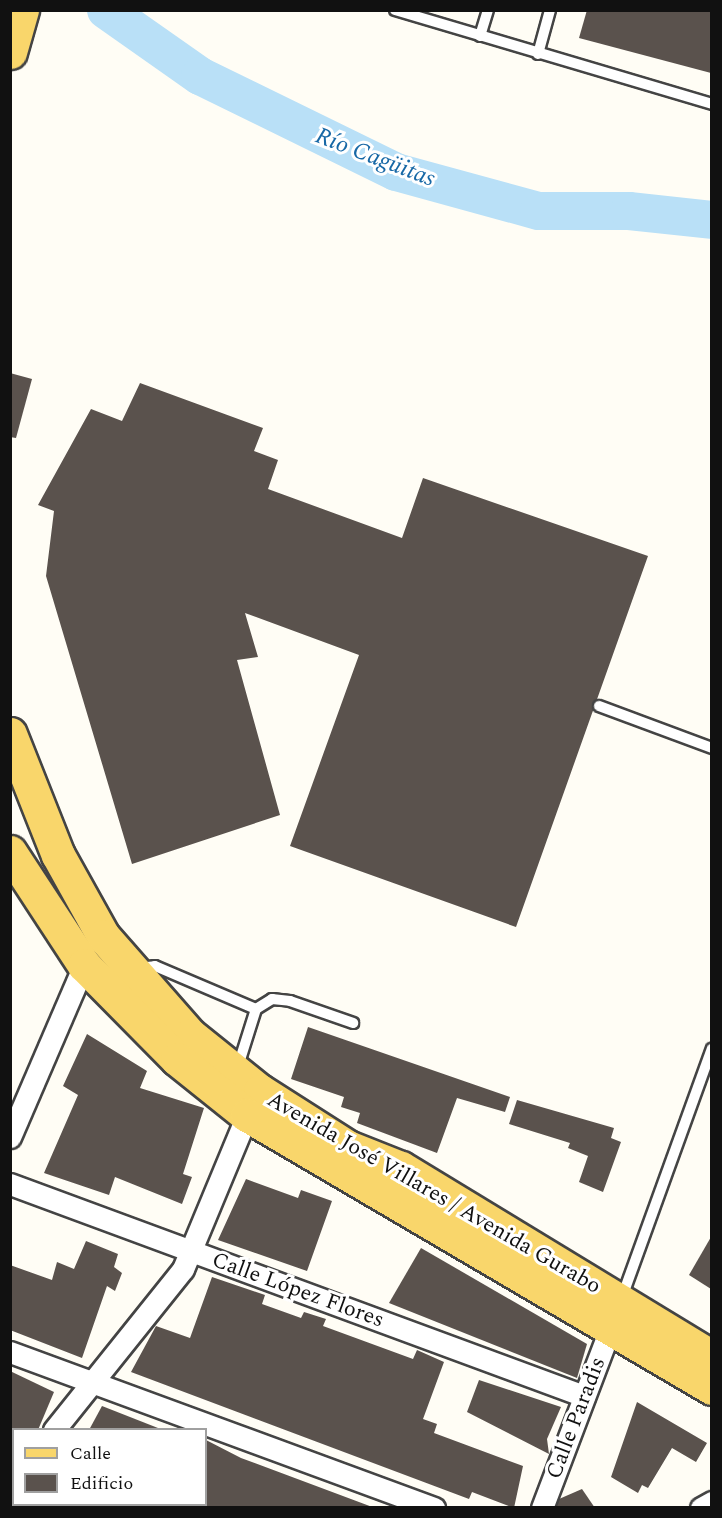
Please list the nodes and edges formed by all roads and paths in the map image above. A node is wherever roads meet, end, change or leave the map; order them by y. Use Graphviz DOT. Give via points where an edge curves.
graph roads {
  1 [pos="22,10"];
  2 [pos="395,10"];
  3 [pos="488,10"];
  4 [pos="550,10"];
  5 [pos="425,15"];
  6 [pos="480,36"];
  7 [pos="10,52"];
  8 [pos="538,54"];
  9 [pos="711,104"];
  10 [pos="599,706"];
  11 [pos="10,734"];
  12 [pos="711,747"];
  13 [pos="10,852"];
  14 [pos="84,965"];
  15 [pos="131,971"];
  16 [pos="256,1009"];
  17 [pos="353,1023"];
  18 [pos="711,1049"];
  19 [pos="236,1072"];
  20 [pos="247,1115"];
  21 [pos="10,1137"];
  22 [pos="10,1184"];
  23 [pos="193,1251"];
  24 [pos="615,1316"];
  25 [pos="10,1352"];
  26 [pos="711,1357"];
  27 [pos="92,1382"];
  28 [pos="711,1388"];
  29 [pos="584,1396"];
  30 [pos="56,1428"];
  31 [pos="711,1503"];
  32 [pos="434,1508"];
  33 [pos="542,1508"];
  34 [pos="701,1508"];
  1 -- 7 [label="main road"];
  2 -- 5 [label="lane"];
  3 -- 6 [label="lane"];
  4 -- 8 [label="lane"];
  5 -- 6 [label="lane"];
  6 -- 8 [label="lane"];
  8 -- 9 [label="lane"];
  10 -- 12 [label="lane"];
  11 -- 15 [label="main road, Avenida José Villares / Avenida Gurabo" via="58,855 103,936"];
  13 -- 14 [label="main road, Avenida José Villares / Avenida Gurabo"];
  14 -- 20 [label="main road, Avenida José Villares / Avenida Gurabo" via="177,1059"];
  14 -- 21 [label="street"];
  15 -- 16 [label="lane" via="155,966"];
  15 -- 19 [label="main road, Avenida José Villares / Avenida Gurabo" via="190,1035"];
  16 -- 17 [label="lane" via="272,999 290,1001"];
  16 -- 19 [label="lane"];
  18 -- 24 [label="lane"];
  19 -- 24 [label="main road, Avenida José Villares / Avenida Gurabo" via="348,1147 401,1168"];
  20 -- 23 [label="street"];
  20 -- 24 [label="main road, Avenida José Villares / Avenida Gurabo"];
  22 -- 23 [label="street, Calle López Flores"];
  23 -- 27 [label="street"];
  23 -- 29 [label="street, Calle López Flores"];
  24 -- 26 [label="main road, Avenida José Villares / Avenida Gurabo"];
  24 -- 28 [label="main road, Avenida José Villares / Avenida Gurabo"];
  24 -- 29 [label="street, Calle Paradis"];
  25 -- 27 [label="street"];
  27 -- 30 [label="street"];
  27 -- 32 [label="street"];
  29 -- 33 [label="street, Calle Paradis"];
  31 -- 34 [label="street"];
}
